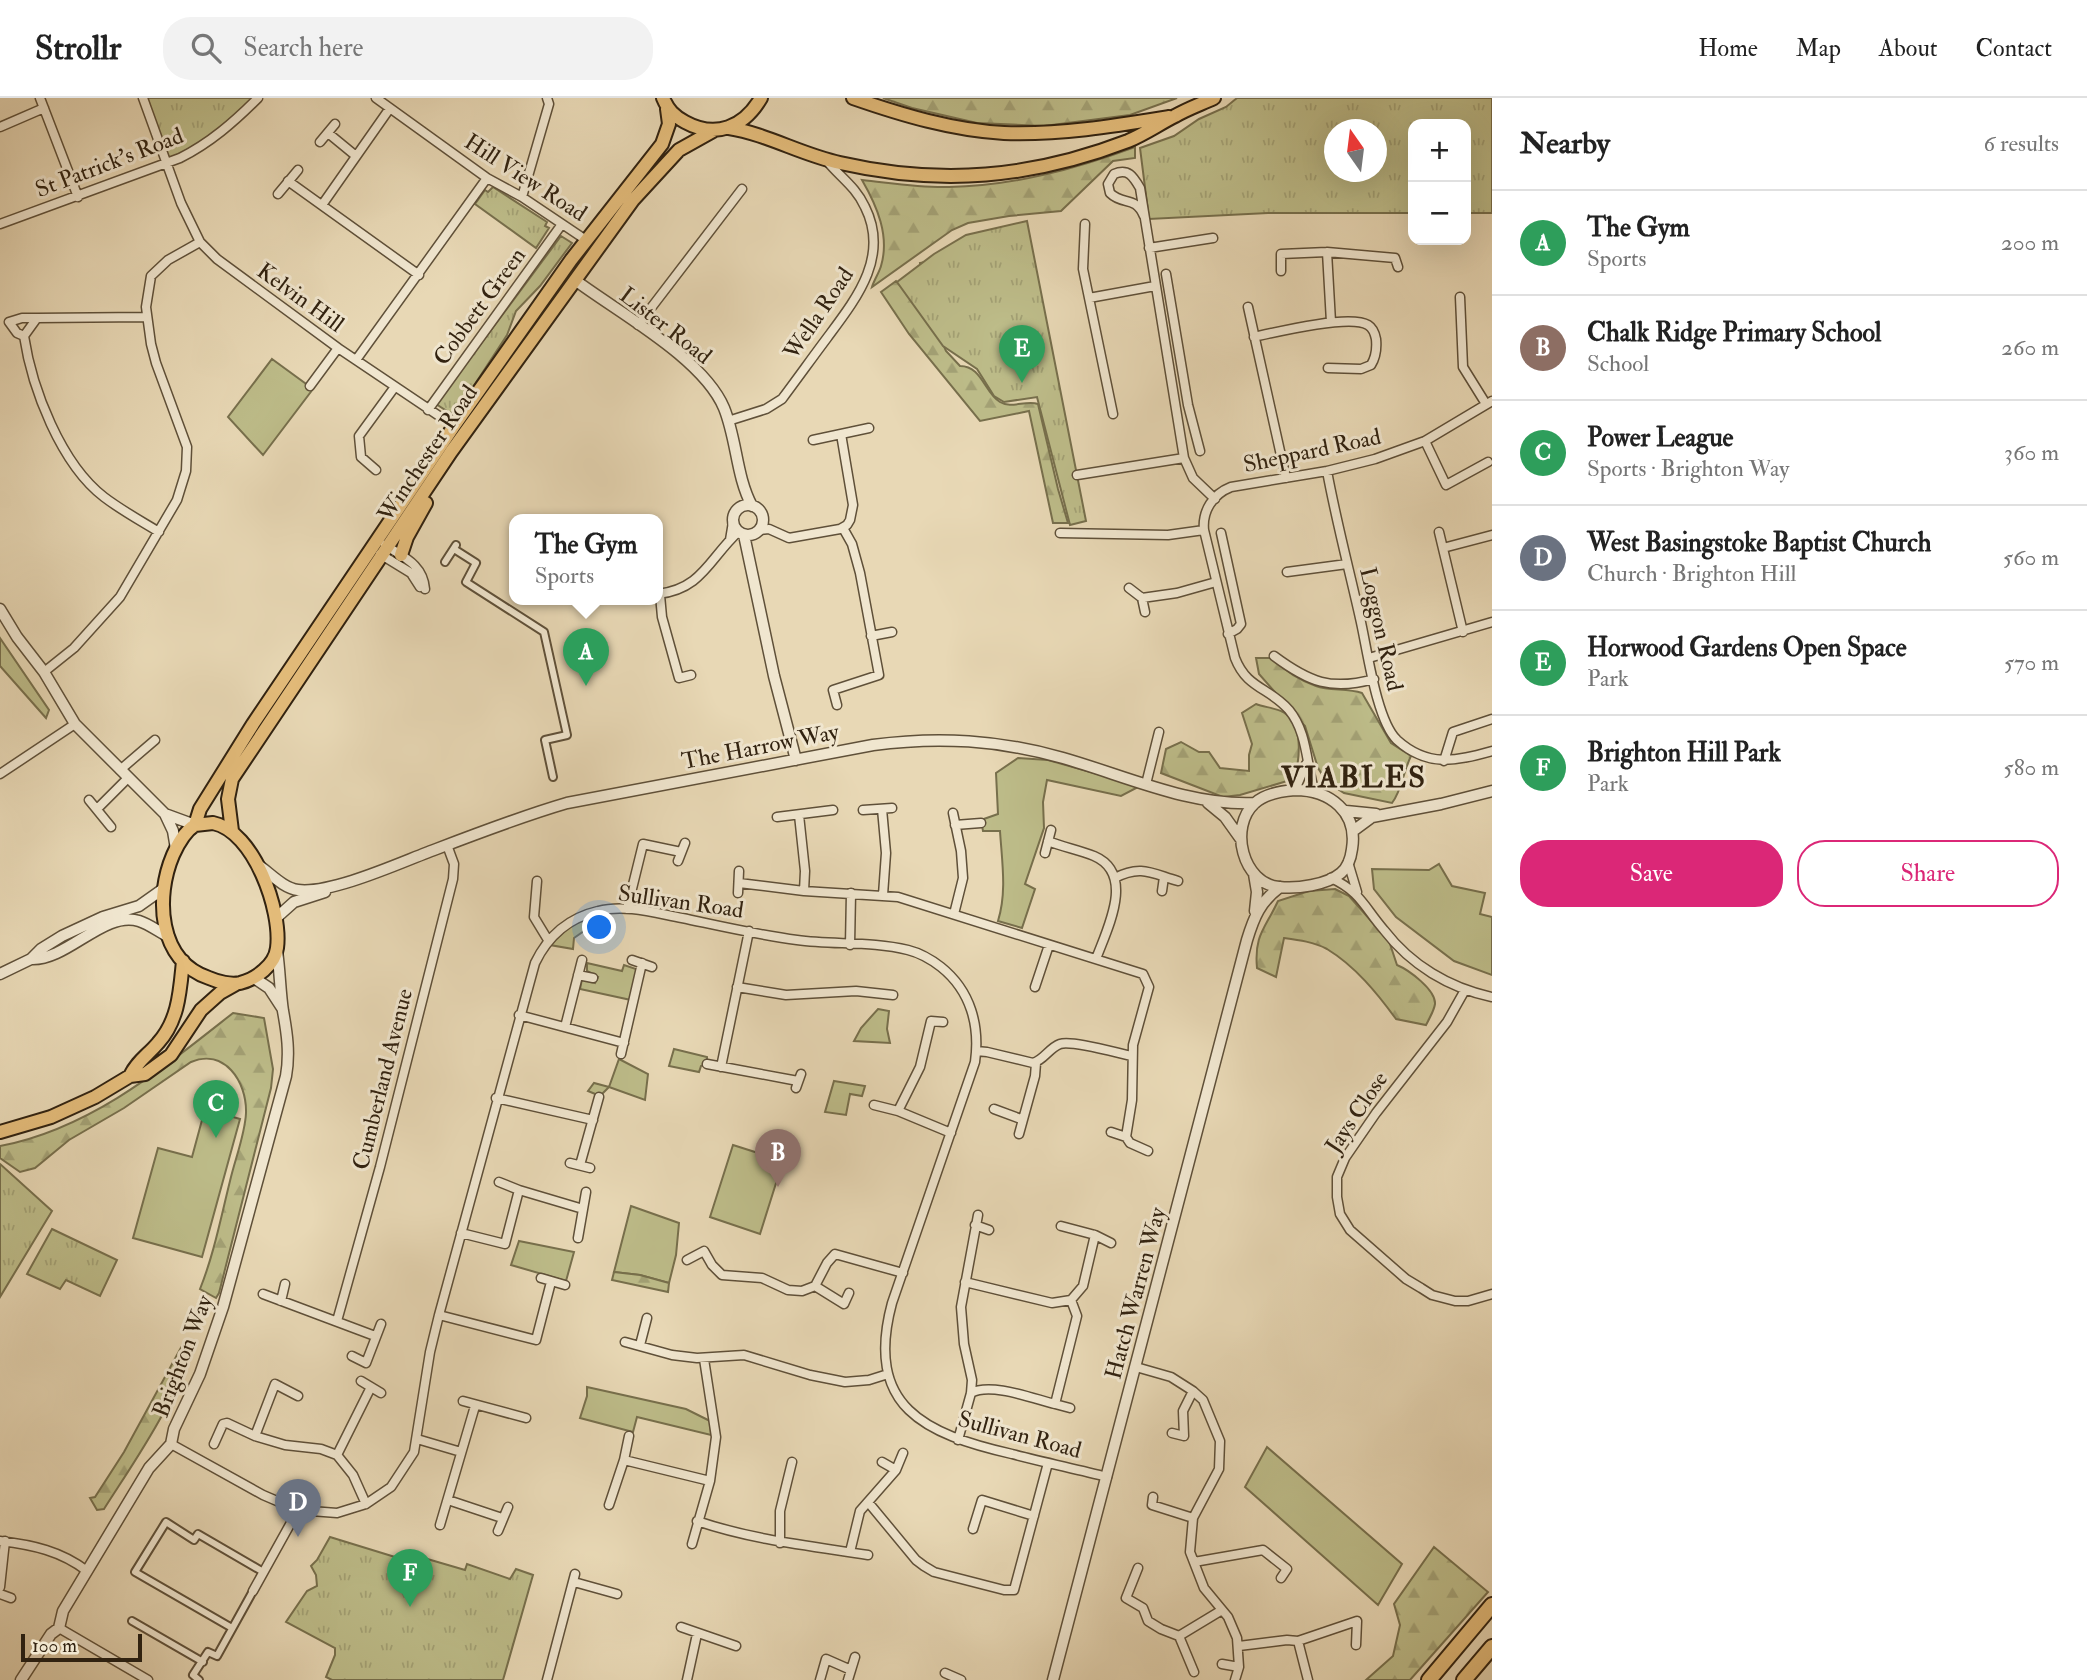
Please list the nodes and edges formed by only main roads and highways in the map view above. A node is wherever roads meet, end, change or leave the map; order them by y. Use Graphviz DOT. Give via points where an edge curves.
graph roads {
  1 [pos="761,98"];
  2 [pos="853,98"];
  3 [pos="1214,98"];
  4 [pos="665,103"];
  5 [pos="1175,116"];
  6 [pos="729,128"];
  7 [pos="713,131"];
  8 [pos="451,452"];
  9 [pos="380,548"];
  10 [pos="401,555"];
  11 [pos="195,825"];
  12 [pos="232,831"];
  13 [pos="183,961"];
  14 [pos="236,984"];
  15 [pos="130,1076"];
  16 [pos="0,1132"];
  17 [pos="1492,1605"];
  18 [pos="1492,1647"];
  19 [pos="1429,1680"];
  20 [pos="1464,1680"];
  1 -- 6 [label="main road" via="748,116"];
  2 -- 5 [label="main road" via="893,112 1003,133 1082,131"];
  3 -- 5 [label="main road"];
  4 -- 7 [label="main road" via="695,127"];
  4 -- 9 [label="main road, Winchester Road" via="669,124 662,144 586,240 454,426"];
  5 -- 6 [label="main road" via="1109,148 1000,174 959,178 854,166"];
  6 -- 7 [label="main road"];
  7 -- 8 [label="main road, Winchester Road" via="668,159 633,200"];
  8 -- 9 [label="main road, Winchester Road"];
  8 -- 10 [label="main road"];
  9 -- 11 [label="main road, Winchester Road" via="253,724 200,809"];
  9 -- 12 [label="main road, Winchester Road" via="232,779 228,799"];
  11 -- 12 [label="main road" via="213,823"];
  11 -- 13 [label="main road" via="176,849 163,889 169,937"];
  12 -- 14 [label="main road" via="257,864 268,889 277,950 263,971"];
  13 -- 14 [label="main road" via="204,976"];
  13 -- 15 [label="main road" via="173,1020"];
  14 -- 15 [label="main road" via="201,1010 171,1055 145,1074"];
  15 -- 16 [label="main road" via="51,1117"];
  17 -- 19 [label="highway"];
  18 -- 20 [label="highway"];
}
